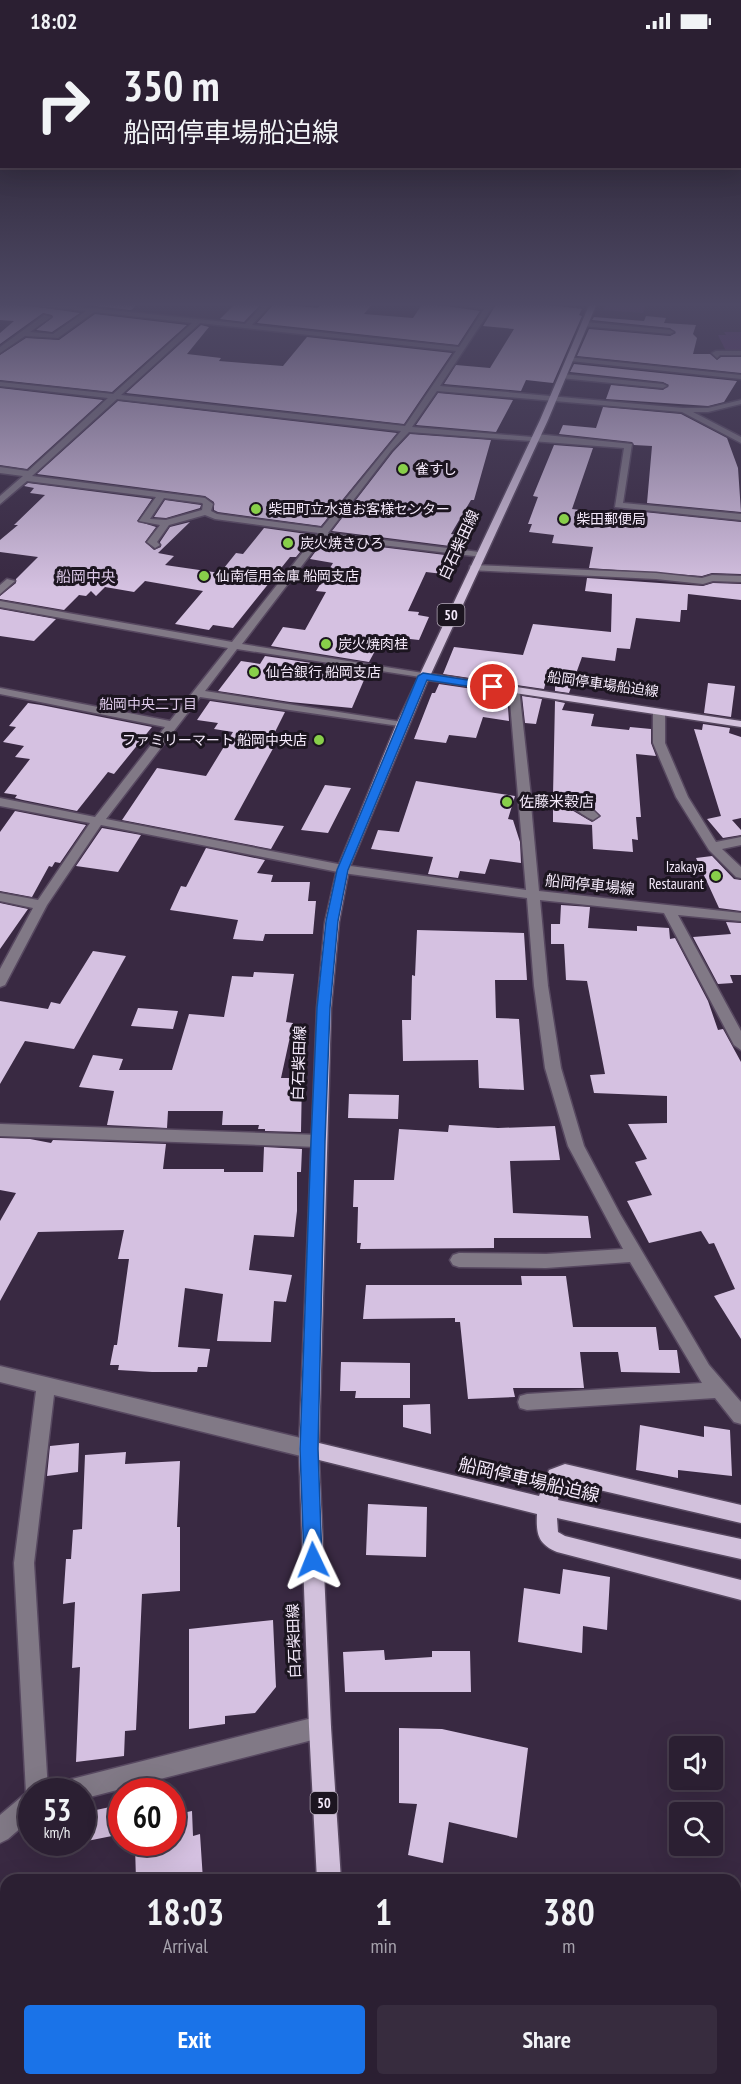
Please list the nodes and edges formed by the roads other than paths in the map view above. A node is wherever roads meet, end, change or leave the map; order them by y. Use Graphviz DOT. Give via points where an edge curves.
graph roads {
  1 [pos="113,398"];
  2 [pos="126,398"];
  3 [pos="427,398"];
  4 [pos="527,398"];
  5 [pos="731,398"];
  6 [pos="552,401"];
  7 [pos="683,410"];
  8 [pos="407,429"];
  9 [pos="535,438"];
  10 [pos="741,440"];
  11 [pos="0,470"];
  12 [pos="28,476"];
  13 [pos="161,496"];
  14 [pos="0,501"];
  15 [pos="206,512"];
  16 [pos="741,517"];
  17 [pos="166,523"];
  18 [pos="323,533"];
  19 [pos="155,545"];
  20 [pos="479,555"];
  21 [pos="473,568"];
  22 [pos="741,579"];
  23 [pos="10,581"];
  24 [pos="0,591"];
  25 [pos="0,604"];
  26 [pos="236,646"];
  27 [pos="423,676"];
  28 [pos="515,690"];
  29 [pos="0,691"];
  30 [pos="198,693"];
  31 [pos="659,712"];
  32 [pos="402,724"];
  33 [pos="741,724"];
  34 [pos="173,725"];
  35 [pos="524,801"];
  36 [pos="0,802"];
  37 [pos="594,816"];
  38 [pos="97,822"];
  39 [pos="741,841"];
  40 [pos="713,847"];
  41 [pos="343,870"];
  42 [pos="741,874"];
  43 [pos="533,895"];
  44 [pos="0,897"];
  45 [pos="41,905"];
  46 [pos="669,910"];
  47 [pos="741,916"];
  48 [pos="0,982"];
  49 [pos="741,1045"];
  50 [pos="0,1130"];
  51 [pos="318,1141"];
  52 [pos="635,1255"];
  53 [pos="459,1260"];
  54 [pos="0,1374"];
  55 [pos="46,1386"];
  56 [pos="719,1390"];
  57 [pos="528,1402"];
  58 [pos="741,1416"];
  59 [pos="309,1449"];
  60 [pos="547,1507"];
  61 [pos="741,1514"];
  62 [pos="741,1549"];
  63 [pos="741,1590"];
  64 [pos="320,1727"];
  65 [pos="35,1778"];
  66 [pos="96,1784"];
  67 [pos="18,1815"];
  68 [pos="0,1832"];
  69 [pos="329,1874"];
  1 -- 12 [label="street"];
  2 -- 8 [label="street"];
  3 -- 8 [label="street"];
  4 -- 6 [label="street"];
  5 -- 7 [label="street" via="708,410"];
  6 -- 7 [label="street"];
  6 -- 9 [label="main road, 白石柴田線 / 50"];
  7 -- 10 [label="street"];
  8 -- 9 [label="street"];
  8 -- 18 [label="street"];
  9 -- 16 [label="street" via="629,446 618,505"];
  9 -- 20 [label="main road, 白石柴田線 / 50"];
  11 -- 12 [label="street"];
  12 -- 13 [label="street"];
  12 -- 14 [label="street"];
  13 -- 15 [label="street" via="205,501"];
  13 -- 17 [label="street" via="144,521"];
  15 -- 17 [label="street"];
  15 -- 18 [label="street"];
  17 -- 19 [label="street" via="152,542"];
  18 -- 20 [label="street"];
  18 -- 26 [label="street"];
  20 -- 21 [label="main road, 白石柴田線 / 50"];
  21 -- 22 [label="street" via="702,581"];
  21 -- 27 [label="main road, 白石柴田線 / 50"];
  23 -- 24 [label="street"];
  25 -- 26 [label="street"];
  26 -- 27 [label="street"];
  26 -- 30 [label="street"];
  27 -- 28 [label="main road, 船岡停車場船迫線"];
  27 -- 32 [label="main road, 白石柴田線 / 50"];
  28 -- 31 [label="main road, 船岡停車場船迫線"];
  28 -- 35 [label="street, 船岡停車場線"];
  29 -- 34 [label="street"];
  30 -- 32 [label="street"];
  30 -- 34 [label="street"];
  31 -- 33 [label="main road, 船岡停車場船迫線"];
  31 -- 40 [label="street" via="659,743 682,797"];
  32 -- 41 [label="main road, 白石柴田線 / 50"];
  34 -- 38 [label="street"];
  35 -- 37 [label="street" via="572,801"];
  35 -- 43 [label="street, 船岡停車場線"];
  36 -- 38 [label="street"];
  38 -- 41 [label="street"];
  38 -- 45 [label="street"];
  39 -- 40 [label="street"];
  40 -- 42 [label="street"];
  41 -- 43 [label="street"];
  41 -- 51 [label="main road, 白石柴田線 / 50" via="332,921"];
  43 -- 46 [label="street, 船岡停車場線"];
  43 -- 52 [label="street" via="553,1068 576,1146"];
  44 -- 45 [label="street"];
  45 -- 48 [label="street"];
  46 -- 47 [label="street, 船岡停車場線"];
  46 -- 49 [label="street"];
  50 -- 51 [label="street"];
  51 -- 59 [label="main road, 白石柴田線 / 50"];
  52 -- 53 [label="street" via="546,1261"];
  52 -- 56 [label="street"];
  54 -- 55 [label="street"];
  55 -- 59 [label="street"];
  55 -- 65 [label="street" via="24,1563"];
  56 -- 57 [label="street"];
  56 -- 58 [label="street"];
  59 -- 60 [label="main road, 船岡停車場船迫線"];
  59 -- 64 [label="main road, 白石柴田線 / 50"];
  60 -- 61 [label="main road" via="553,1479 565,1473"];
  60 -- 62 [label="main road, 船岡停車場船迫線"];
  60 -- 63 [label="main road" via="546,1530 564,1545"];
  64 -- 66 [label="street"];
  64 -- 69 [label="main road, 白石柴田線 / 50"];
  67 -- 68 [label="street"];
}
